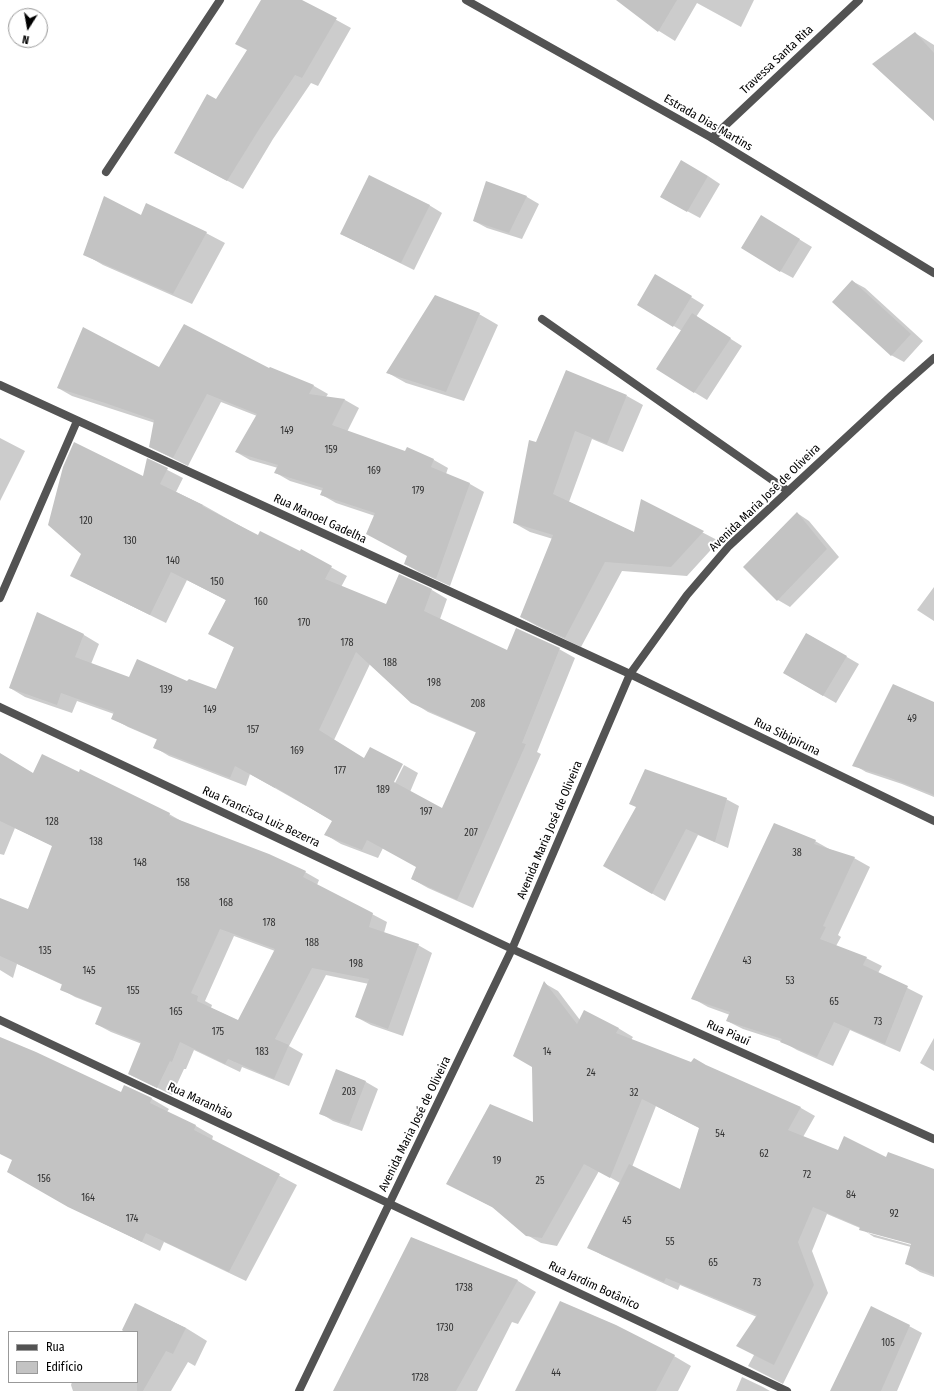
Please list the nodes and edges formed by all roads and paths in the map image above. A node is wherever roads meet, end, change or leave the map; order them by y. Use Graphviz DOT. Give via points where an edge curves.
graph roads {
  1 [pos="220,0"];
  2 [pos="466,0"];
  3 [pos="859,0"];
  4 [pos="712,138"];
  5 [pos="106,172"];
  6 [pos="934,274"];
  7 [pos="542,319"];
  8 [pos="934,358"];
  9 [pos="0,385"];
  10 [pos="77,421"];
  11 [pos="788,491"];
  12 [pos="0,598"];
  13 [pos="630,674"];
  14 [pos="0,707"];
  15 [pos="934,821"];
  16 [pos="512,949"];
  17 [pos="0,1020"];
  18 [pos="934,1139"];
  19 [pos="390,1204"];
  20 [pos="299,1391"];
  21 [pos="787,1391"];
  1 -- 5 [label="street"];
  2 -- 4 [label="street, Estrada Dias Martins"];
  3 -- 4 [label="street, Travessa Santa Rita"];
  4 -- 6 [label="street, Estrada Dias Martins"];
  7 -- 11 [label="street"];
  8 -- 11 [label="street, Avenida Maria José de Oliveira"];
  9 -- 10 [label="street, Rua Manoel Gadelha"];
  10 -- 12 [label="street"];
  10 -- 13 [label="street, Rua Manoel Gadelha"];
  11 -- 13 [label="street, Avenida Maria José de Oliveira" via="729,546 687,595"];
  13 -- 15 [label="street, Rua Sibipiruna"];
  13 -- 16 [label="street, Avenida Maria José de Oliveira"];
  14 -- 16 [label="street, Rua Francisca Luiz Bezerra"];
  16 -- 18 [label="street, Rua Piauí"];
  16 -- 19 [label="street, Avenida Maria José de Oliveira"];
  17 -- 19 [label="street, Rua Maranhão"];
  19 -- 20 [label="street, Avenida Maria José de Oliveira"];
  19 -- 21 [label="street, Rua Jardim Botânico"];
}
